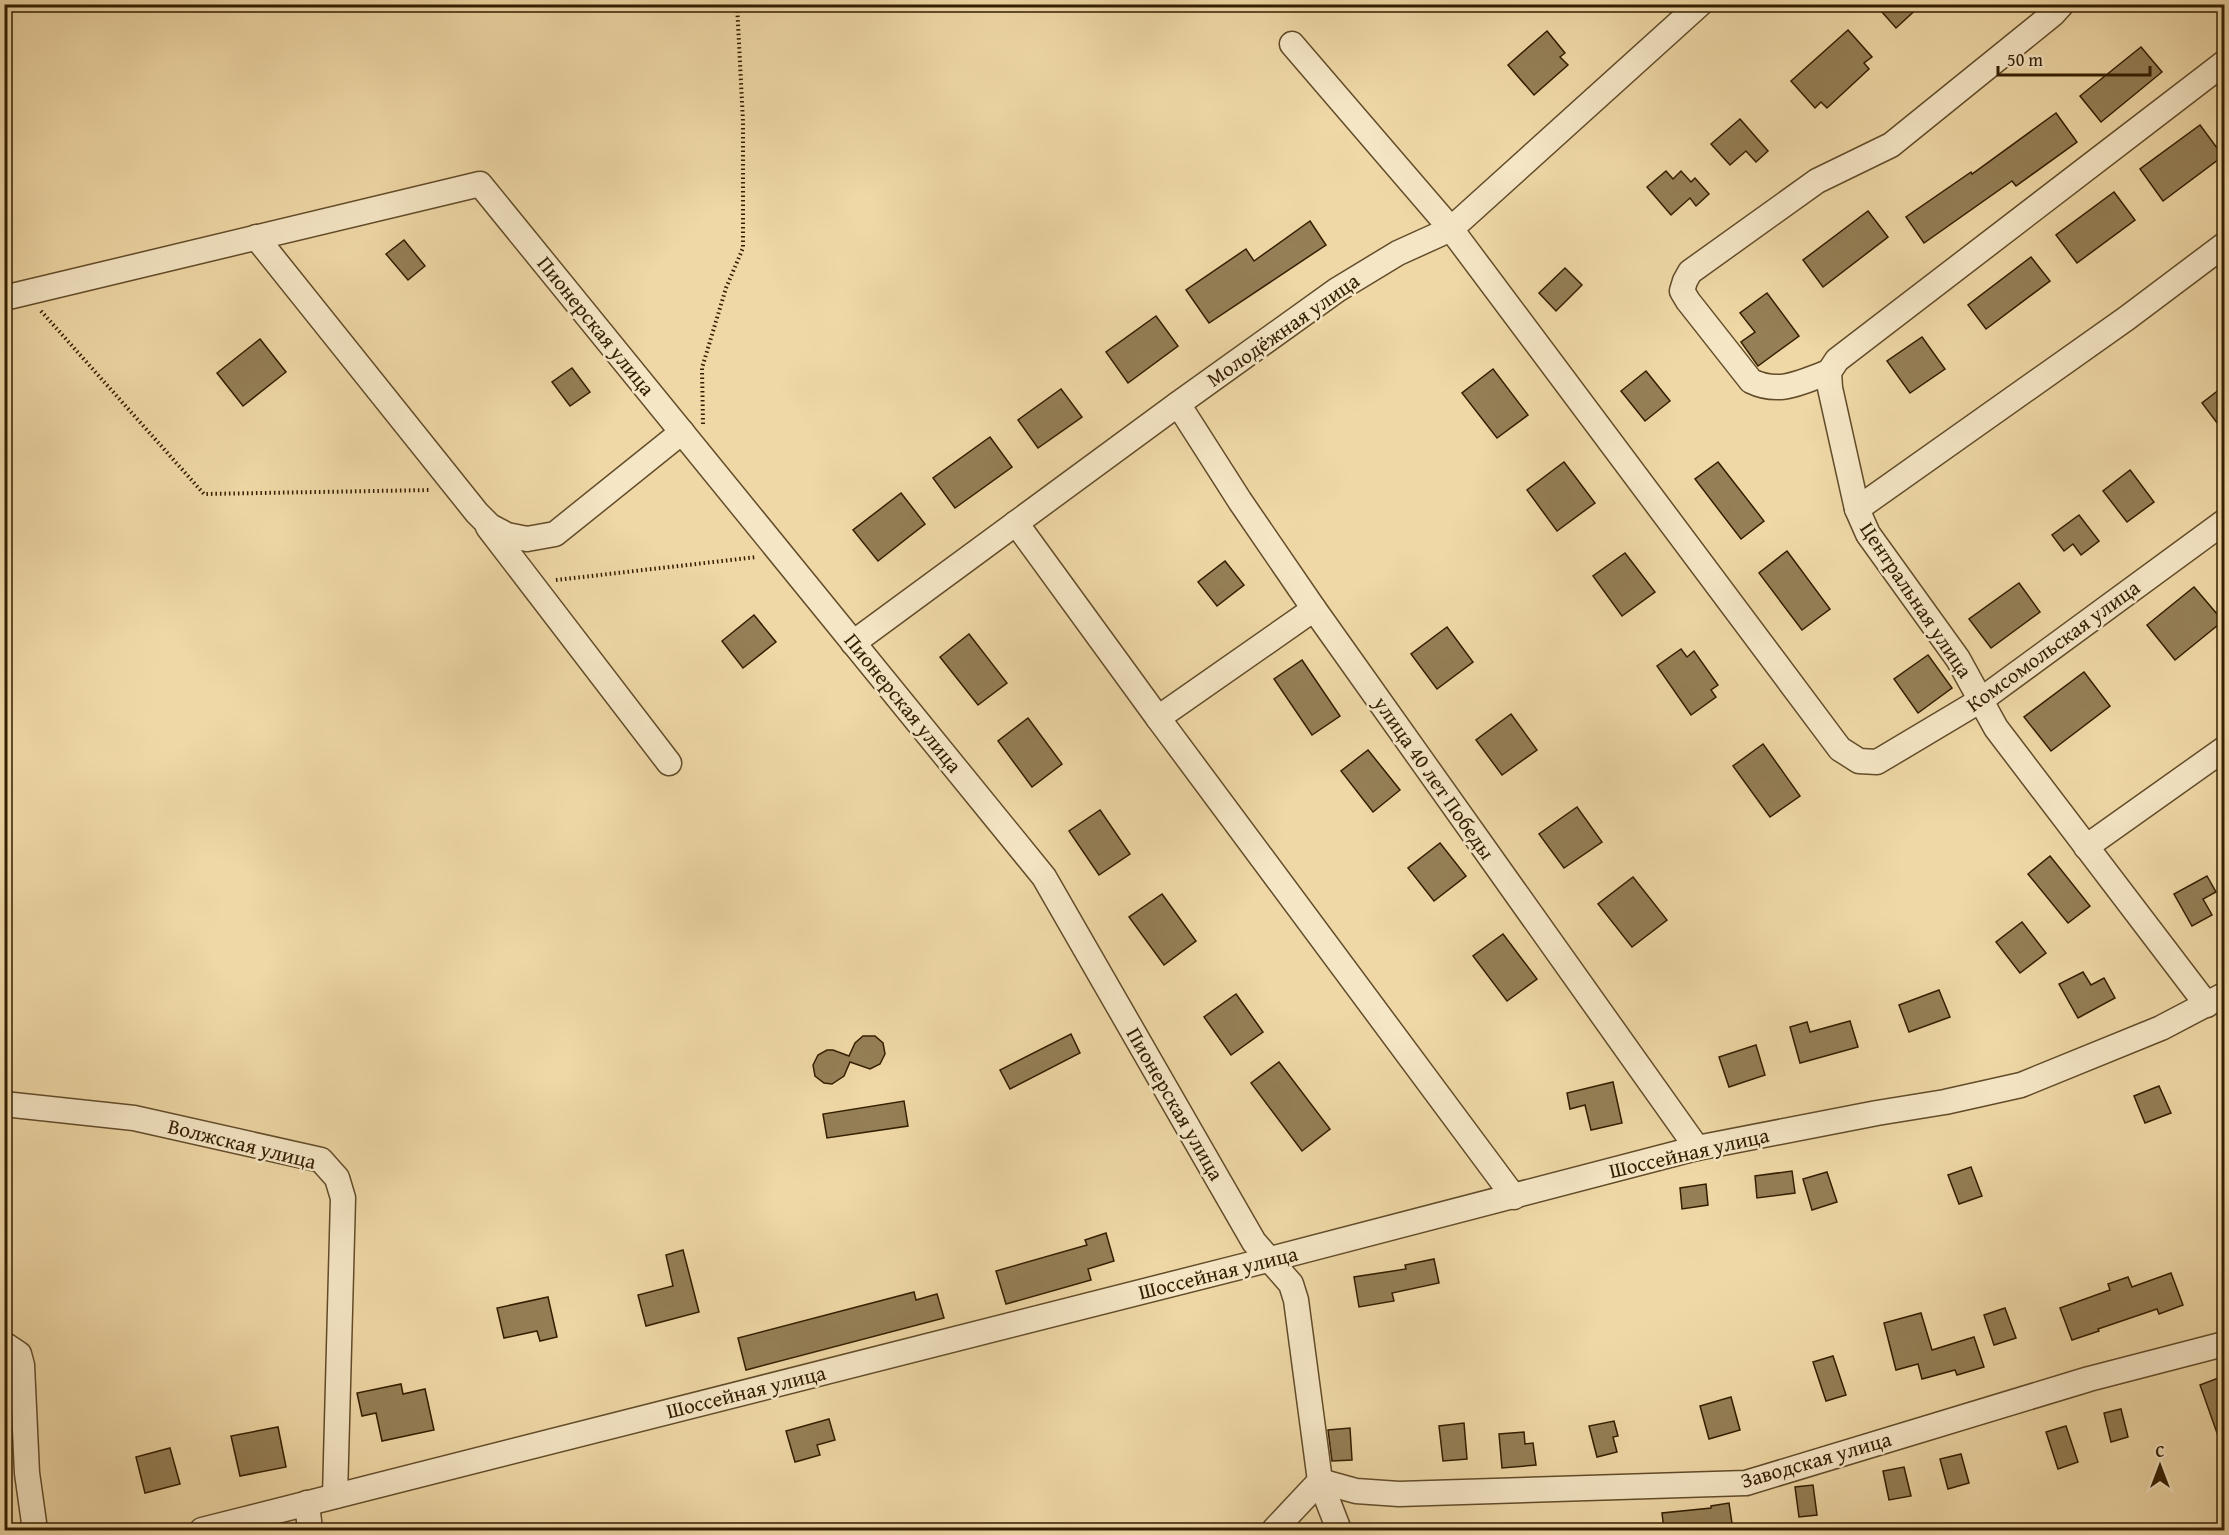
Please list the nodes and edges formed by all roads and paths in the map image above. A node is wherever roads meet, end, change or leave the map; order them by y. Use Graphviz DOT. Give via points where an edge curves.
graph roads {
  1 [pos="737,4"];
  2 [pos="1700,4"];
  3 [pos="2062,4"];
  4 [pos="1292,44"];
  5 [pos="2224,63"];
  6 [pos="1451,229"];
  7 [pos="256,237"];
  8 [pos="2224,245"];
  9 [pos="15,295"];
  10 [pos="1829,372"];
  11 [pos="1178,404"];
  12 [pos="682,432"];
  13 [pos="703,458"];
  14 [pos="459,490"];
  15 [pos="1857,509"];
  16 [pos="477,513"];
  17 [pos="2224,522"];
  18 [pos="1016,523"];
  19 [pos="782,555"];
  20 [pos="531,583"];
  21 [pos="1314,609"];
  22 [pos="854,643"];
  23 [pos="1982,700"];
  24 [pos="1158,718"];
  25 [pos="2224,748"];
  26 [pos="669,763"];
  27 [pos="2086,847"];
  28 [pos="2216,1000"];
  29 [pos="4,1104"];
  30 [pos="1698,1148"];
  31 [pos="1514,1197"];
  32 [pos="1271,1259"];
  33 [pos="4,1344"];
  34 [pos="2224,1344"];
  35 [pos="1320,1481"];
  36 [pos="335,1496"];
  37 [pos="307,1503"];
  38 [pos="35,1530"];
  39 [pos="202,1530"];
  40 [pos="310,1530"];
  41 [pos="1274,1530"];
  42 [pos="1339,1530"];
  1 -- 13 [label="path" via="743,122 743,248 726,288 702,368"];
  2 -- 6 [label="street, Молодёжная улица"];
  3 -- 10 [label="street" via="1891,146 1817,181 1690,272 1683,291 1688,302 1751,381 1774,389"];
  4 -- 6 [label="street"];
  5 -- 10 [label="street" via="1837,360"];
  6 -- 11 [label="street, Молодёжная улица" via="1398,252 1338,290"];
  6 -- 23 [label="street, Комсомольская улица" via="1840,749 1859,761 1877,762"];
  7 -- 9 [label="street"];
  7 -- 12 [label="street, Пионерская улица" via="480,184"];
  7 -- 14 [label="street"];
  8 -- 15 [label="street"];
  9 -- 14 [label="path" via="204,494"];
  10 -- 15 [label="street, Центральная улица"];
  11 -- 18 [label="street, Молодёжная улица"];
  11 -- 21 [label="street, улица 40 лет Победы"];
  12 -- 13 [label="street, Пионерская улица"];
  12 -- 16 [label="street" via="555,534 526,539 507,535"];
  13 -- 19 [label="street, Пионерская улица"];
  14 -- 16 [label="street"];
  15 -- 23 [label="street, Центральная улица" via="1868,534 1958,659"];
  16 -- 20 [label="street"];
  17 -- 23 [label="street, Комсомольская улица"];
  18 -- 22 [label="street, Молодёжная улица"];
  18 -- 24 [label="street"];
  19 -- 20 [label="path"];
  19 -- 22 [label="street, Пионерская улица"];
  20 -- 26 [label="street"];
  21 -- 24 [label="street"];
  21 -- 30 [label="street, улица 40 лет Победы"];
  22 -- 32 [label="street, Пионерская улица" via="1044,877 1254,1242"];
  23 -- 27 [label="street, Центральная улица" via="1996,728"];
  24 -- 31 [label="street"];
  25 -- 27 [label="street"];
  27 -- 28 [label="street, Центральная улица"];
  28 -- 30 [label="street, Шоссейная улица" via="2161,1028 2021,1085"];
  29 -- 36 [label="street, Волжская улица" via="134,1118 321,1160 337,1178 343,1198"];
  30 -- 31 [label="street, Шоссейная улица"];
  31 -- 32 [label="street, Шоссейная улица"];
  32 -- 35 [label="street, Пионерская улица" via="1291,1284 1296,1300"];
  32 -- 36 [label="street, Шоссейная улица"];
  33 -- 38 [label="street" via="19,1354 22,1365 27,1473"];
  34 -- 35 [label="street, Заводская улица" via="2089,1379 1746,1483 1399,1494 1356,1491"];
  35 -- 41 [label="street"];
  35 -- 42 [label="street, Пионерская улица"];
  36 -- 37 [label="street, Шоссейная улица"];
  37 -- 39 [label="street, Шоссейная улица"];
  37 -- 40 [label="street"];
}
